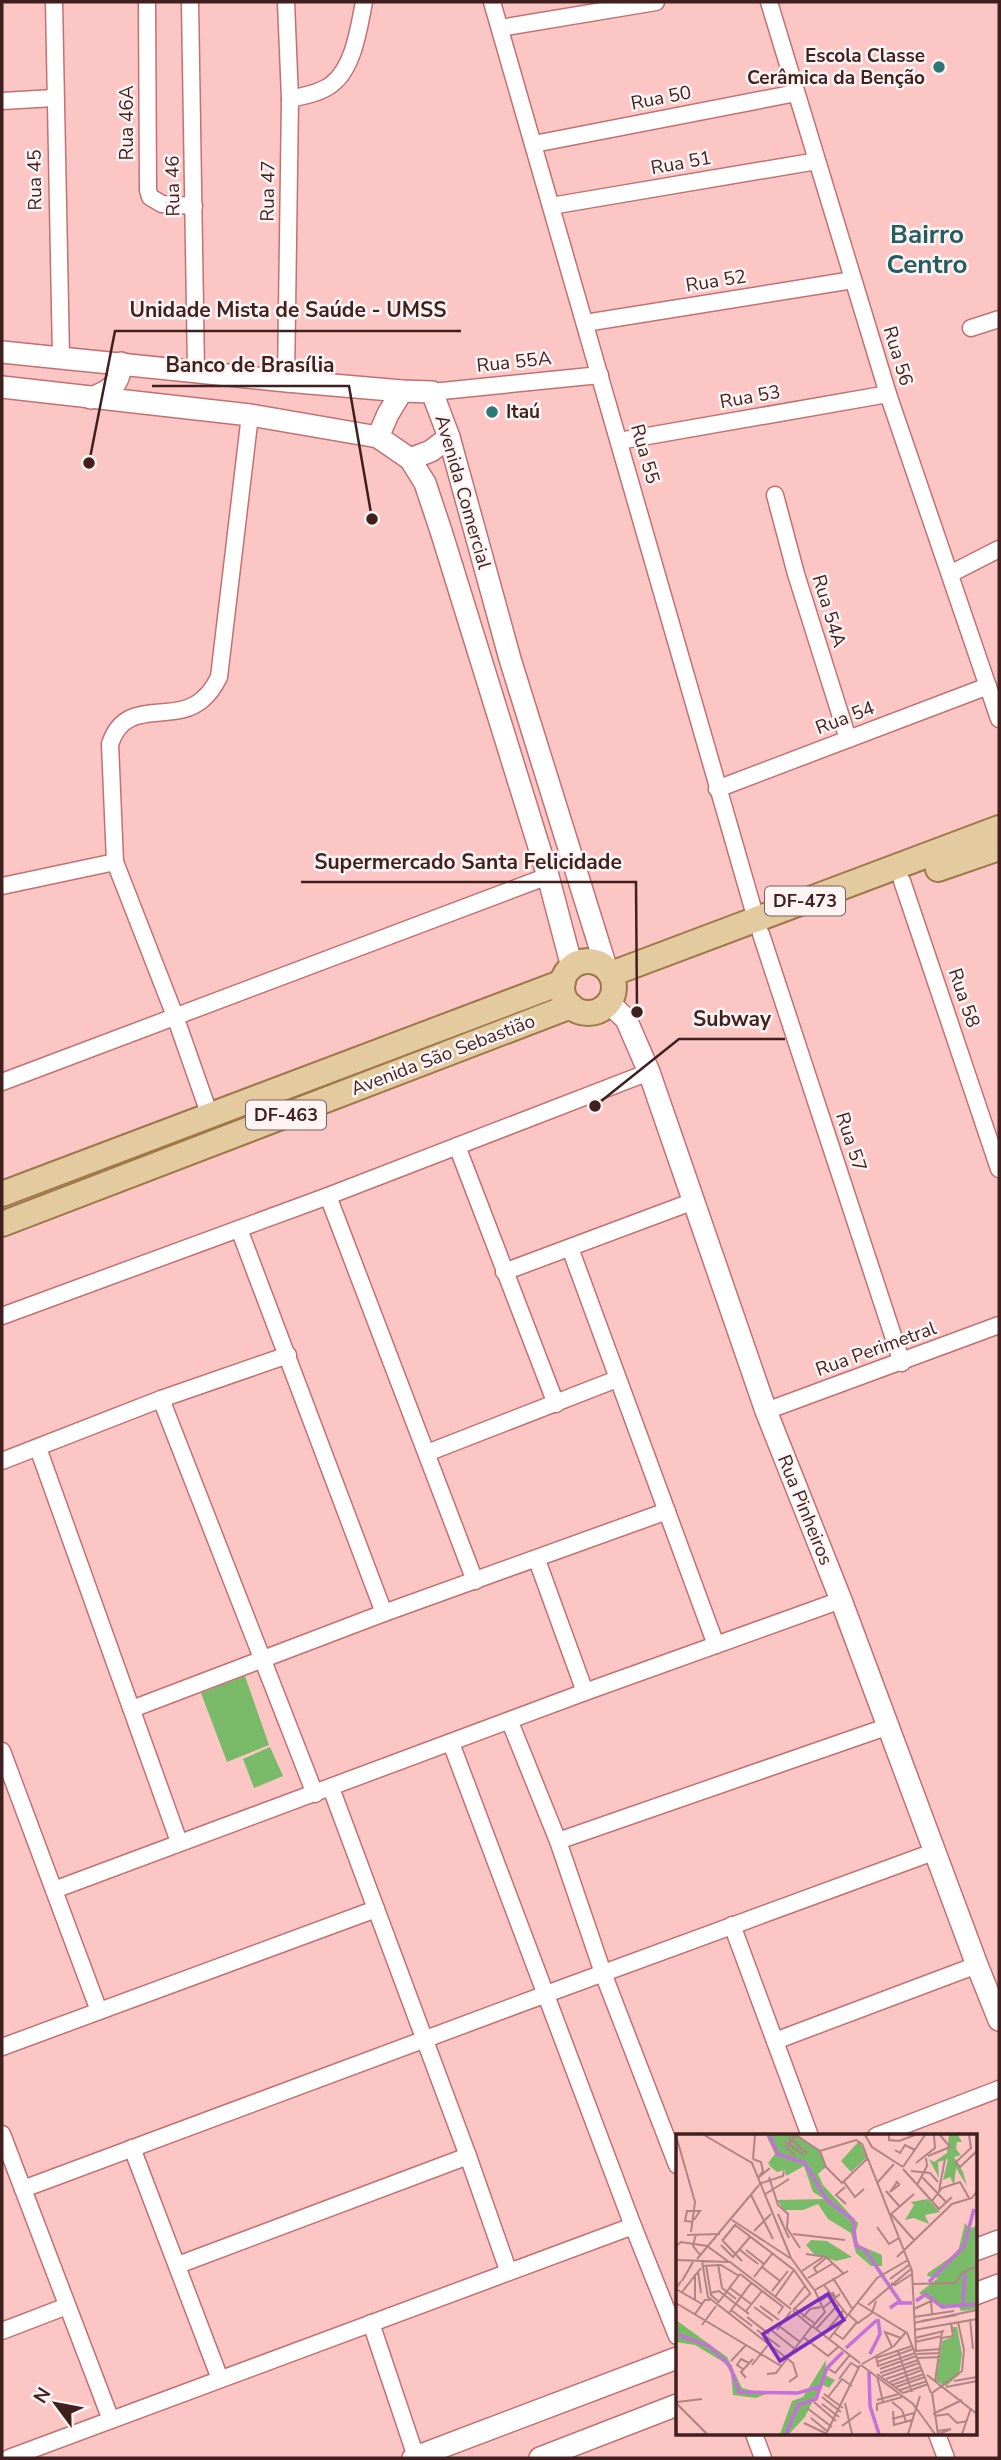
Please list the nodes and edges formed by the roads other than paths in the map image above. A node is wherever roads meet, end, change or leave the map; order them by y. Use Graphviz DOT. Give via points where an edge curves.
graph roads {
  1 [pos="54,2"];
  2 [pos="147,2"];
  3 [pos="190,2"];
  4 [pos="286,2"];
  5 [pos="364,2"];
  6 [pos="492,2"];
  7 [pos="656,2"];
  8 [pos="769,2"];
  9 [pos="500,28"];
  10 [pos="796,93"];
  11 [pos="54,98"];
  12 [pos="290,99"];
  13 [pos="2,101"];
  14 [pos="534,144"];
  15 [pos="817,161"];
  16 [pos="194,206"];
  17 [pos="551,206"];
  18 [pos="853,280"];
  19 [pos="999,319"];
  20 [pos="585,323"];
  21 [pos="971,328"];
  22 [pos="2,352"];
  23 [pos="61,357"];
  24 [pos="121,363"];
  25 [pos="196,370"];
  26 [pos="600,375"];
  27 [pos="286,380"];
  28 [pos="2,387"];
  29 [pos="402,391"];
  30 [pos="432,392"];
  31 [pos="888,394"];
  32 [pos="91,398"];
  33 [pos="250,415"];
  34 [pos="378,437"];
  35 [pos="449,438"];
  36 [pos="619,440"];
  37 [pos="410,458"];
  38 [pos="775,495"];
  39 [pos="999,549"];
  40 [pos="950,574"];
  41 [pos="988,686"];
  42 [pos="999,719"];
  43 [pos="848,739"];
  44 [pos="717,789"];
  45 [pos="999,828"];
  46 [pos="999,848"];
  47 [pos="115,862"];
  48 [pos="548,876"];
  49 [pos="902,881"];
  50 [pos="2,886"];
  51 [pos="758,926"];
  52 [pos="567,974"];
  53 [pos="610,982"];
  54 [pos="571,1006"];
  55 [pos="175,1016"];
  56 [pos="649,1073"];
  57 [pos="2,1082"];
  58 [pos="210,1116"];
  59 [pos="457,1146"];
  60 [pos="999,1169"];
  61 [pos="2,1194"];
  62 [pos="328,1196"];
  63 [pos="694,1201"];
  64 [pos="2,1224"];
  65 [pos="240,1229"];
  66 [pos="570,1248"];
  67 [pos="504,1272"];
  68 [pos="2,1316"];
  69 [pos="999,1325"];
  70 [pos="288,1355"];
  71 [pos="902,1363"];
  72 [pos="617,1379"];
  73 [pos="160,1399"];
  74 [pos="556,1404"];
  75 [pos="766,1411"];
  76 [pos="38,1448"];
  77 [pos="427,1452"];
  78 [pos="2,1461"];
  79 [pos="667,1511"];
  80 [pos="537,1560"];
  81 [pos="475,1581"];
  82 [pos="841,1600"];
  83 [pos="384,1613"];
  84 [pos="716,1645"];
  85 [pos="262,1659"];
  86 [pos="585,1692"];
  87 [pos="132,1709"];
  88 [pos="510,1721"];
  89 [pos="889,1726"];
  90 [pos="451,1743"];
  91 [pos="2,1751"];
  92 [pos="331,1787"];
  93 [pos="315,1794"];
  94 [pos="558,1841"];
  95 [pos="179,1842"];
  96 [pos="936,1851"];
  97 [pos="54,1890"];
  98 [pos="376,1909"];
  99 [pos="732,1925"];
  100 [pos="977,1965"];
  101 [pos="603,1973"];
  102 [pos="546,1996"];
  103 [pos="99,2011"];
  104 [pos="999,2020"];
  105 [pos="423,2038"];
  106 [pos="775,2041"];
  107 [pos="2,2048"];
  108 [pos="999,2089"];
  109 [pos="2,2134"];
  110 [pos="809,2134"];
  111 [pos="881,2134"];
  112 [pos="132,2148"];
  113 [pos="468,2156"];
  114 [pos="676,2162"];
  115 [pos="23,2189"];
  116 [pos="633,2226"];
  117 [pos="999,2241"];
  118 [pos="976,2250"];
  119 [pos="178,2265"];
  120 [pos="508,2270"];
  121 [pos="999,2285"];
  122 [pos="976,2294"];
  123 [pos="67,2306"];
  124 [pos="371,2323"];
  125 [pos="2,2331"];
  126 [pos="676,2334"];
  127 [pos="676,2358"];
  128 [pos="220,2379"];
  129 [pos="676,2405"];
  130 [pos="111,2420"];
  131 [pos="755,2436"];
  132 [pos="938,2436"];
  133 [pos="45,2452"];
  134 [pos="567,2454"];
  135 [pos="9,2458"];
  136 [pos="415,2458"];
  137 [pos="540,2458"];
  138 [pos="763,2458"];
  139 [pos="946,2458"];
  1 -- 11 [label="street, Rua 45"];
  2 -- 16 [label="street, Rua 46A" via="148,190 150,197 162,204"];
  3 -- 16 [label="street, Rua 46"];
  4 -- 12 [label="street, Rua 47"];
  5 -- 12 [label="street" via="341,73 331,84"];
  6 -- 9 [label="street, Rua 55"];
  7 -- 9 [label="street"];
  8 -- 10 [label="street, Rua 56"];
  9 -- 14 [label="street, Rua 55"];
  10 -- 14 [label="street, Rua 50"];
  10 -- 15 [label="street, Rua 56"];
  11 -- 13 [label="street"];
  11 -- 23 [label="street, Rua 45"];
  12 -- 27 [label="street, Rua 47"];
  14 -- 17 [label="street, Rua 55"];
  15 -- 17 [label="street, Rua 51"];
  15 -- 18 [label="street, Rua 56"];
  16 -- 25 [label="street, Rua 46"];
  17 -- 20 [label="street, Rua 55"];
  18 -- 20 [label="street, Rua 52"];
  18 -- 31 [label="street, Rua 56"];
  19 -- 21 [label="street"];
  20 -- 26 [label="street, Rua 55"];
  22 -- 23 [label="street, Avenida Comercial"];
  23 -- 24 [label="street, Avenida Comercial"];
  24 -- 25 [label="street, Avenida Comercial"];
  24 -- 32 [label="street" via="112,390"];
  25 -- 27 [label="street, Avenida Comercial"];
  26 -- 30 [label="street, Rua 55A"];
  26 -- 36 [label="street, Rua 55"];
  27 -- 29 [label="street, Avenida Comercial"];
  28 -- 32 [label="street, Avenida Comercial"];
  29 -- 30 [label="street, Avenida Comercial"];
  29 -- 34 [label="street"];
  30 -- 35 [label="street, Avenida Comercial"];
  31 -- 36 [label="street, Rua 53"];
  31 -- 40 [label="street, Rua 56"];
  32 -- 33 [label="street, Avenida Comercial"];
  33 -- 34 [label="street, Avenida Comercial"];
  33 -- 47 [label="street" via="219,677 201,701 182,709 137,715 115,732 110,744"];
  34 -- 37 [label="street, Avenida Comercial"];
  35 -- 37 [label="street"];
  35 -- 53 [label="street, Avenida Comercial" via="510,659"];
  36 -- 44 [label="street, Rua 55"];
  37 -- 48 [label="street, Avenida Comercial" via="425,483 441,531"];
  38 -- 43 [label="street, Rua 54A"];
  39 -- 40 [label="street"];
  40 -- 41 [label="street, Rua 56"];
  41 -- 42 [label="street, Rua 56"];
  41 -- 43 [label="street, Rua 54"];
  43 -- 44 [label="street, Rua 54"];
  44 -- 51 [label="street, Rua 55"];
  45 -- 51 [label="main road, DF-473"];
  46 -- 49 [label="main road, DF-473"];
  47 -- 50 [label="street"];
  47 -- 55 [label="street"];
  48 -- 52 [label="street, Avenida Comercial"];
  48 -- 55 [label="street"];
  49 -- 51 [label="main road, DF-473"];
  49 -- 60 [label="street, Rua 58"];
  51 -- 53 [label="main road, DF-473"];
  51 -- 71 [label="street, Rua 57"];
  52 -- 53 [label="main road, DF-473" via="586,961 597,962"];
  52 -- 54 [label="main road" via="563,993"];
  52 -- 58 [label="main road, Avenida São Sebastião / DF-463"];
  53 -- 54 [label="main road, DF-473" via="598,1012 583,1013"];
  53 -- 56 [label="street, Rua Pinheiros"];
  54 -- 64 [label="main road, Avenida São Sebastião / DF-463"];
  55 -- 57 [label="street"];
  55 -- 58 [label="street"];
  56 -- 59 [label="street"];
  56 -- 63 [label="street, Rua Pinheiros"];
  58 -- 61 [label="main road, Avenida São Sebastião / DF-463"];
  59 -- 62 [label="street"];
  59 -- 67 [label="street"];
  62 -- 65 [label="street"];
  62 -- 77 [label="street"];
  63 -- 66 [label="street"];
  63 -- 75 [label="street, Rua Pinheiros"];
  65 -- 68 [label="street"];
  65 -- 70 [label="street"];
  66 -- 67 [label="street"];
  66 -- 72 [label="street"];
  67 -- 74 [label="street"];
  69 -- 71 [label="street, Rua Perimetral"];
  70 -- 73 [label="street"];
  70 -- 83 [label="street"];
  71 -- 75 [label="street, Rua Perimetral"];
  72 -- 74 [label="street"];
  72 -- 79 [label="street"];
  73 -- 76 [label="street"];
  73 -- 85 [label="street"];
  74 -- 77 [label="street"];
  75 -- 82 [label="street, Rua Pinheiros"];
  76 -- 78 [label="street"];
  76 -- 87 [label="street"];
  77 -- 81 [label="street"];
  79 -- 80 [label="street"];
  79 -- 84 [label="street"];
  80 -- 81 [label="street"];
  80 -- 86 [label="street"];
  81 -- 83 [label="street"];
  82 -- 84 [label="street"];
  82 -- 89 [label="street, Rua Pinheiros"];
  83 -- 85 [label="street"];
  84 -- 86 [label="street"];
  85 -- 87 [label="street"];
  85 -- 93 [label="street"];
  86 -- 88 [label="street"];
  87 -- 95 [label="street"];
  88 -- 90 [label="street"];
  88 -- 94 [label="street"];
  89 -- 94 [label="street"];
  89 -- 96 [label="street, Rua Pinheiros"];
  90 -- 92 [label="street"];
  90 -- 102 [label="street"];
  91 -- 97 [label="street"];
  92 -- 93 [label="street"];
  92 -- 98 [label="street"];
  93 -- 95 [label="street"];
  94 -- 101 [label="street"];
  95 -- 97 [label="street"];
  96 -- 99 [label="street"];
  96 -- 100 [label="street, Rua Pinheiros"];
  97 -- 103 [label="street"];
  98 -- 103 [label="street"];
  98 -- 105 [label="street"];
  99 -- 101 [label="street"];
  99 -- 106 [label="street"];
  100 -- 104 [label="street, Rua Pinheiros"];
  100 -- 106 [label="street"];
  101 -- 102 [label="street"];
  101 -- 114 [label="street"];
  102 -- 105 [label="street"];
  102 -- 116 [label="street"];
  103 -- 107 [label="street"];
  105 -- 112 [label="street"];
  105 -- 113 [label="street"];
  106 -- 110 [label="street"];
  108 -- 111 [label="street"];
  109 -- 115 [label="street"];
  112 -- 115 [label="street"];
  112 -- 119 [label="street"];
  113 -- 119 [label="street"];
  113 -- 120 [label="street"];
  115 -- 123 [label="street"];
  116 -- 120 [label="street"];
  116 -- 126 [label="street"];
  117 -- 118 [label="street"];
  119 -- 128 [label="street"];
  120 -- 124 [label="street"];
  121 -- 122 [label="street"];
  123 -- 125 [label="street"];
  123 -- 130 [label="street"];
  124 -- 128 [label="street"];
  124 -- 136 [label="street"];
  127 -- 136 [label="street"];
  128 -- 130 [label="street"];
  129 -- 134 [label="street"];
  130 -- 133 [label="street"];
  131 -- 138 [label="street"];
  132 -- 139 [label="street"];
  133 -- 135 [label="street"];
  134 -- 137 [label="street"];
}
